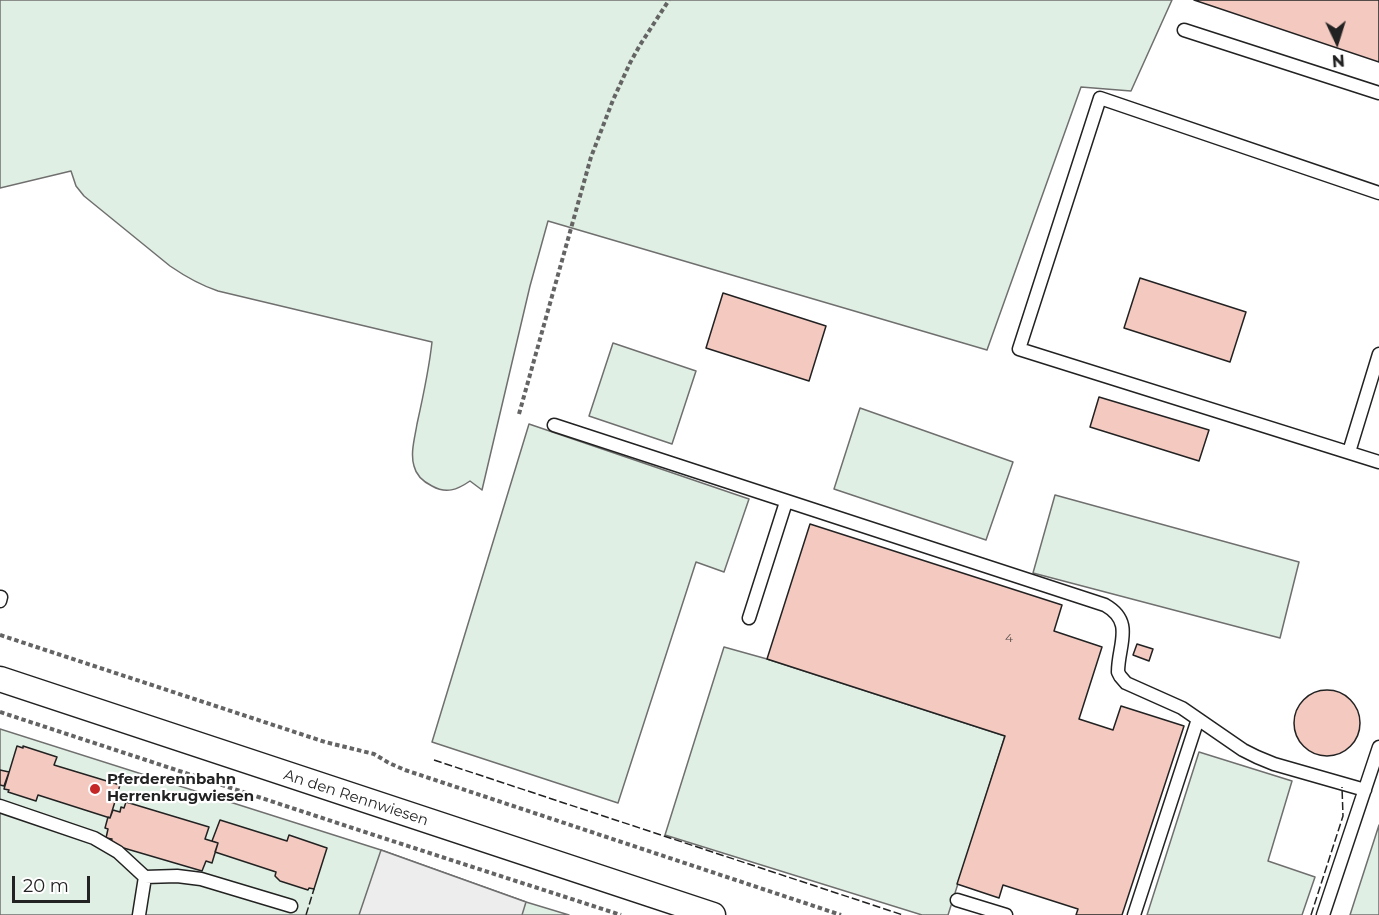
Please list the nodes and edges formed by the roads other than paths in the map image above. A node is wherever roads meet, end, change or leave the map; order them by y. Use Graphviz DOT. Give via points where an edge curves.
graph roads {
  1 [pos="1184,30"];
  2 [pos="1379,93"];
  3 [pos="1379,193"];
  4 [pos="1379,354"];
  5 [pos="554,425"];
  6 [pos="1349,452"];
  7 [pos="1379,462"];
  8 [pos="786,502"];
  9 [pos="749,618"];
  10 [pos="0,679"];
  11 [pos="1198,719"];
  12 [pos="1379,747"];
  13 [pos="1365,790"];
  14 [pos="0,806"];
  15 [pos="145,877"];
  16 [pos="957,900"];
  17 [pos="291,906"];
  18 [pos="139,915"];
  19 [pos="713,915"];
  20 [pos="1006,915"];
  21 [pos="1134,915"];
  22 [pos="1323,915"];
  1 -- 2 [label="lane"];
  3 -- 6 [label="lane" via="1100,98 1019,350"];
  4 -- 6 [label="lane"];
  5 -- 8 [label="lane"];
  6 -- 7 [label="lane"];
  8 -- 9 [label="lane"];
  8 -- 11 [label="lane" via="1105,605 1122,624 1118,667 1123,680"];
  10 -- 19 [label="street, An den Rennwiesen"];
  11 -- 13 [label="lane" via="1257,757"];
  11 -- 21 [label="lane"];
  12 -- 13 [label="lane"];
  13 -- 22 [label="lane"];
  14 -- 15 [label="lane" via="94,838 118,852"];
  15 -- 17 [label="lane" via="201,879"];
  15 -- 18 [label="lane"];
  16 -- 20 [label="lane"];
}
